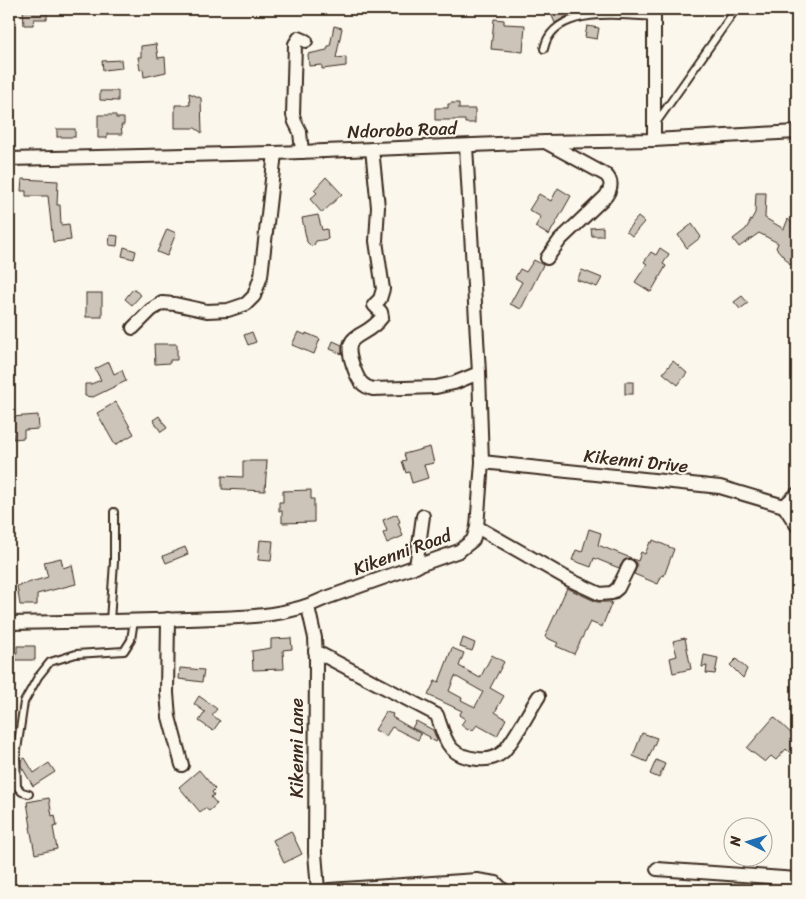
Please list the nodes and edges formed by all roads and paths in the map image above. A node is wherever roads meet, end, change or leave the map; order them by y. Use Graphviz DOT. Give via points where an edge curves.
graph roads {
  1 [pos="736,9"];
  2 [pos="654,13"];
  3 [pos="306,41"];
  4 [pos="544,49"];
  5 [pos="654,126"];
  6 [pos="797,132"];
  7 [pos="654,140"];
  8 [pos="545,142"];
  9 [pos="466,146"];
  10 [pos="372,149"];
  11 [pos="275,152"];
  12 [pos="302,152"];
  13 [pos="9,159"];
  14 [pos="547,258"];
  15 [pos="133,328"];
  16 [pos="479,373"];
  17 [pos="482,462"];
  18 [pos="797,494"];
  19 [pos="784,506"];
  20 [pos="114,512"];
  21 [pos="423,516"];
  22 [pos="797,526"];
  23 [pos="477,528"];
  24 [pos="629,566"];
  25 [pos="416,567"];
  26 [pos="308,607"];
  27 [pos="168,619"];
  28 [pos="134,620"];
  29 [pos="110,621"];
  30 [pos="9,623"];
  31 [pos="316,651"];
  32 [pos="539,696"];
  33 [pos="182,765"];
  34 [pos="29,794"];
  35 [pos="657,869"];
  36 [pos="797,879"];
  37 [pos="318,890"];
  38 [pos="330,890"];
  39 [pos="503,890"];
  1 -- 5 [label="lane"];
  2 -- 4 [label="lane" via="593,15 576,19 556,28"];
  2 -- 5 [label="street"];
  3 -- 12 [label="street" via="299,38 295,44 294,115"];
  5 -- 7 [label="street"];
  6 -- 7 [label="street, Ndorobo Road"];
  7 -- 8 [label="street, Ndorobo Road"];
  8 -- 9 [label="street, Ndorobo Road"];
  8 -- 14 [label="street" via="606,175 611,183 606,196 560,240"];
  9 -- 10 [label="street, Ndorobo Road"];
  9 -- 16 [label="street, Kikenni Road"];
  10 -- 12 [label="street, Ndorobo Road"];
  10 -- 16 [label="street" via="378,207 376,241 383,289 374,305 382,317 348,347 360,381 373,390 436,387"];
  11 -- 12 [label="street, Ndorobo Road"];
  11 -- 13 [label="street, Ndorobo Road"];
  11 -- 15 [label="street" via="260,276 254,296 246,304 228,310 207,311 162,303"];
  16 -- 17 [label="street, Kikenni Road"];
  17 -- 19 [label="street, Kikenni Drive" via="720,487"];
  17 -- 23 [label="street, Kikenni Road"];
  18 -- 19 [label="street"];
  19 -- 22 [label="street"];
  20 -- 29 [label="lane"];
  21 -- 25 [label="street"];
  23 -- 24 [label="street" via="600,594 612,593 618,588"];
  23 -- 25 [label="street, Kikenni Road" via="473,540 459,552"];
  25 -- 26 [label="street, Kikenni Road"];
  26 -- 27 [label="street, Kikenni Road" via="250,616"];
  26 -- 31 [label="street, Kikenni Lane"];
  27 -- 28 [label="street, Kikenni Road"];
  27 -- 33 [label="street" via="166,693"];
  28 -- 29 [label="street, Kikenni Road"];
  28 -- 34 [label="lane" via="132,640 124,651 76,654 50,662 38,677 24,702 16,757 17,787"];
  29 -- 30 [label="street, Kikenni Road"];
  31 -- 32 [label="street" via="437,715 449,746 458,756 467,758 482,760 496,757 504,750"];
  31 -- 37 [label="street, Kikenni Lane" via="315,852"];
  35 -- 36 [label="street"];
  38 -- 39 [label="street" via="477,880 496,883"];
}
